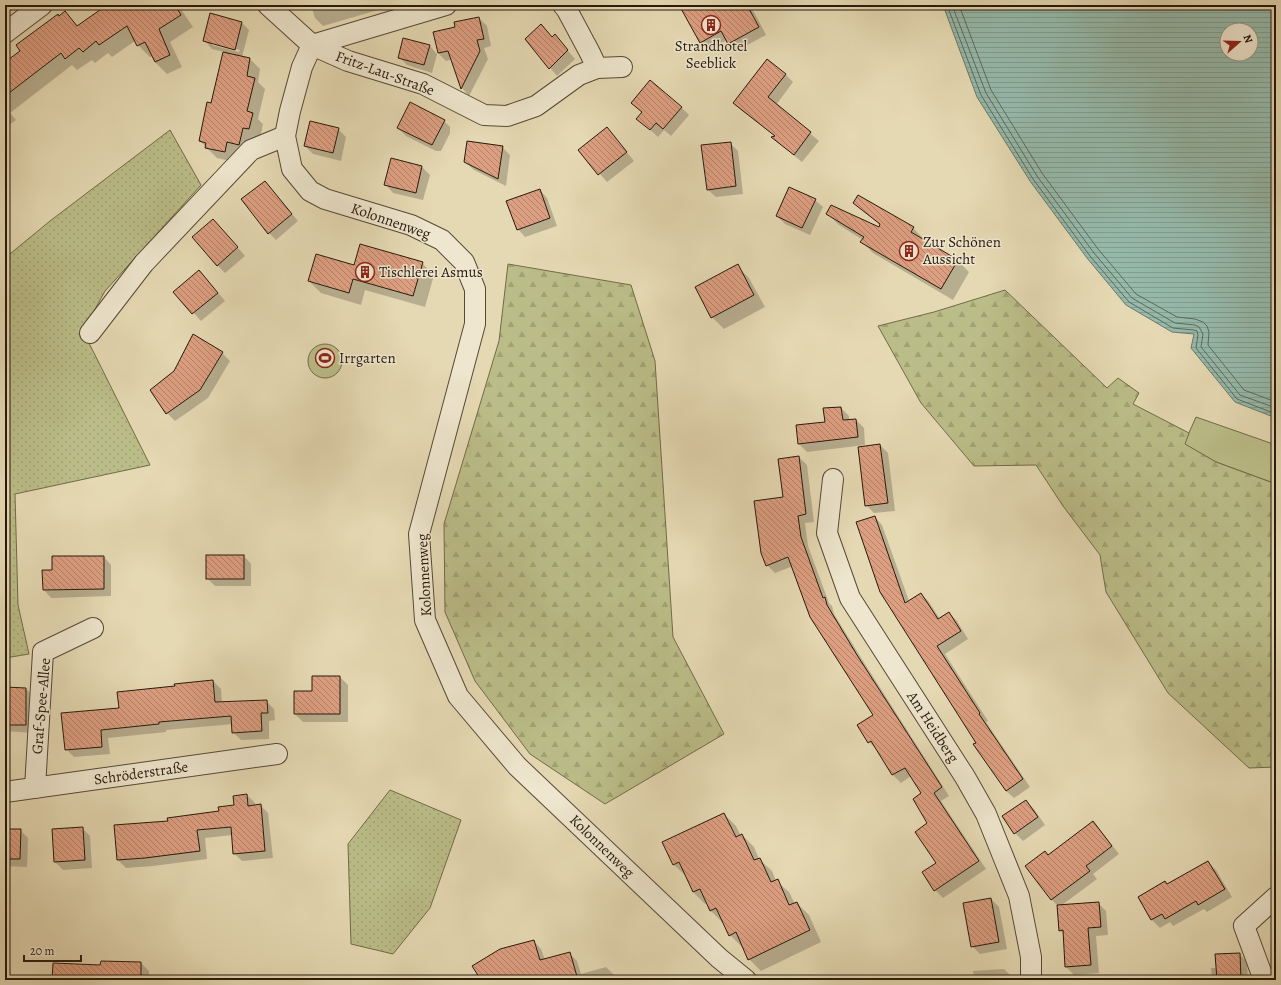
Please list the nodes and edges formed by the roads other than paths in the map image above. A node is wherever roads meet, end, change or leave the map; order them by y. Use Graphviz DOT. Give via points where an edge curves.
graph roads {
  1 [pos="42,5"];
  2 [pos="268,5"];
  3 [pos="446,5"];
  4 [pos="563,5"];
  5 [pos="5,33"];
  6 [pos="312,45"];
  7 [pos="622,66"];
  8 [pos="597,68"];
  9 [pos="285,136"];
  10 [pos="90,333"];
  11 [pos="833,479"];
  12 [pos="93,628"];
  13 [pos="276,754"];
  14 [pos="35,788"];
  15 [pos="5,792"];
  16 [pos="1276,897"];
  17 [pos="746,980"];
  18 [pos="1031,980"];
  19 [pos="1264,980"];
  1 -- 5 [label="street"];
  2 -- 6 [label="street, Fritz-Lau-Straße"];
  3 -- 6 [label="street"];
  4 -- 8 [label="street"];
  6 -- 8 [label="street, Fritz-Lau-Straße" via="348,61 423,84 484,115 507,116 536,106 579,75"];
  6 -- 9 [label="street, Kolonnenweg" via="302,67"];
  7 -- 8 [label="street, Fritz-Lau-Straße"];
  9 -- 10 [label="street" via="251,150 144,263"];
  9 -- 17 [label="street, Kolonnenweg" via="292,169 310,191 325,199 411,225 442,240 464,262 475,289 475,324 419,534 425,620 458,696 517,766 719,958"];
  11 -- 18 [label="street, Am Heidberg" via="827,533 850,598 986,814 1019,896 1031,957"];
  12 -- 14 [label="street, Graf-Spee-Allee" via="43,652"];
  13 -- 14 [label="street, Schröderstraße"];
  14 -- 15 [label="street, Schröderstraße"];
  16 -- 19 [label="street" via="1244,926"];
}
